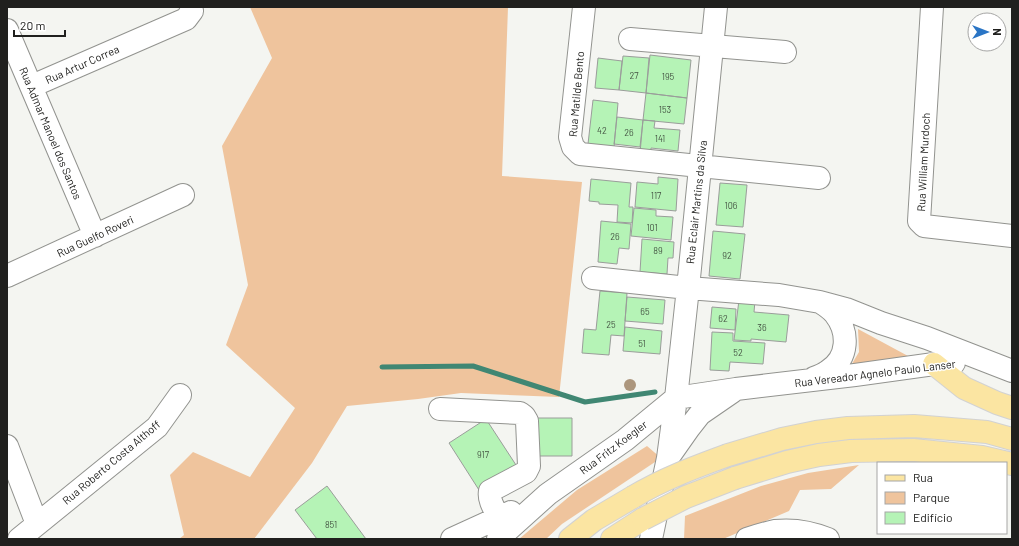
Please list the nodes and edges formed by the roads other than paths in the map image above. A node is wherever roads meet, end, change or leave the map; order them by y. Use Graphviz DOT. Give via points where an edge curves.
graph roads {
  1 [pos="191,7"];
  2 [pos="584,7"];
  3 [pos="716,7"];
  4 [pos="932,7"];
  5 [pos="7,30"];
  6 [pos="630,38"];
  7 [pos="712,46"];
  8 [pos="784,52"];
  9 [pos="32,86"];
  10 [pos="700,166"];
  11 [pos="819,178"];
  12 [pos="183,195"];
  13 [pos="95,236"];
  14 [pos="1012,236"];
  15 [pos="7,276"];
  16 [pos="592,278"];
  17 [pos="688,288"];
  18 [pos="820,302"];
  19 [pos="881,323"];
  20 [pos="987,362"];
  21 [pos="934,364"];
  22 [pos="1012,371"];
  23 [pos="808,380"];
  24 [pos="736,389"];
  25 [pos="180,395"];
  26 [pos="676,398"];
  27 [pos="1012,408"];
  28 [pos="440,409"];
  29 [pos="1012,439"];
  30 [pos="625,440"];
  31 [pos="7,446"];
  32 [pos="669,451"];
  33 [pos="1003,462"];
  34 [pos="548,494"];
  35 [pos="498,518"];
  36 [pos="38,524"];
  37 [pos="19,539"];
  38 [pos="452,539"];
  39 [pos="498,539"];
  40 [pos="570,539"];
  41 [pos="612,539"];
  42 [pos="651,539"];
  43 [pos="747,539"];
  44 [pos="828,539"];
  1 -- 9 [label="street, Rua Artur Correa" via="192,11 186,19"];
  2 -- 10 [label="street, Rua Matilde Bento" via="570,138 573,147 580,154"];
  3 -- 7 [label="street, Rua Eclair Martins da Silva"];
  4 -- 14 [label="street, Rua William Murdoch" via="919,220 924,226"];
  5 -- 9 [label="street, Rua Admar Manoel dos Santos"];
  6 -- 7 [label="street"];
  7 -- 8 [label="street"];
  7 -- 10 [label="street, Rua Eclair Martins da Silva"];
  9 -- 13 [label="street, Rua Admar Manoel dos Santos"];
  10 -- 11 [label="street, Rua Matilde Bento"];
  10 -- 17 [label="street, Rua Eclair Martins da Silva"];
  12 -- 13 [label="street, Rua Guelfo Roveri"];
  13 -- 15 [label="street, Rua Guelfo Roveri"];
  16 -- 17 [label="street"];
  17 -- 18 [label="street" via="779,295"];
  17 -- 26 [label="street, Rua Eclair Martins da Silva"];
  18 -- 19 [label="street"];
  18 -- 23 [label="street" via="834,313 844,329 845,345 839,362 828,372"];
  19 -- 20 [label="street"];
  19 -- 21 [label="street"];
  20 -- 21 [label="street, Rua Vereador Agnelo Paulo Lanser"];
  20 -- 22 [label="street, Rua Vereador Agnelo Paulo Lanser"];
  21 -- 23 [label="street, Rua Vereador Agnelo Paulo Lanser"];
  21 -- 27 [label="main road" via="964,388"];
  23 -- 24 [label="street, Rua Vereador Agnelo Paulo Lanser"];
  24 -- 26 [label="street, Rua Vereador Agnelo Paulo Lanser"];
  24 -- 32 [label="street, Rua Vereador Agnelo Paulo Lanser" via="700,414"];
  25 -- 36 [label="street, Rua Roberto Costa Althoff" via="157,427"];
  26 -- 30 [label="street, Rua Fritz Koegler"];
  26 -- 32 [label="street, Rua Eclair Martins da Silva"];
  28 -- 35 [label="street" via="520,413 527,421 528,469 489,493"];
  29 -- 40 [label="main road, bridge" via="987,432 914,426 848,428 782,439 676,474 594,520"];
  30 -- 32 [label="street" via="652,436 661,439"];
  30 -- 34 [label="street, Rua Fritz Koegler"];
  31 -- 36 [label="street"];
  32 -- 42 [label="street, Rua Eclair Martins da Silva"];
  33 -- 41 [label="main road, bridge" via="982,457 913,450 851,451 819,455 735,478 686,497 643,519"];
  34 -- 35 [label="street, Rua Fritz Koegler"];
  34 -- 39 [label="street, Rua Fritz Koegler"];
  35 -- 38 [label="street, Rua Fritz Koegler"];
  36 -- 37 [label="street"];
  43 -- 44 [label="street" via="775,531 816,534"];
}
